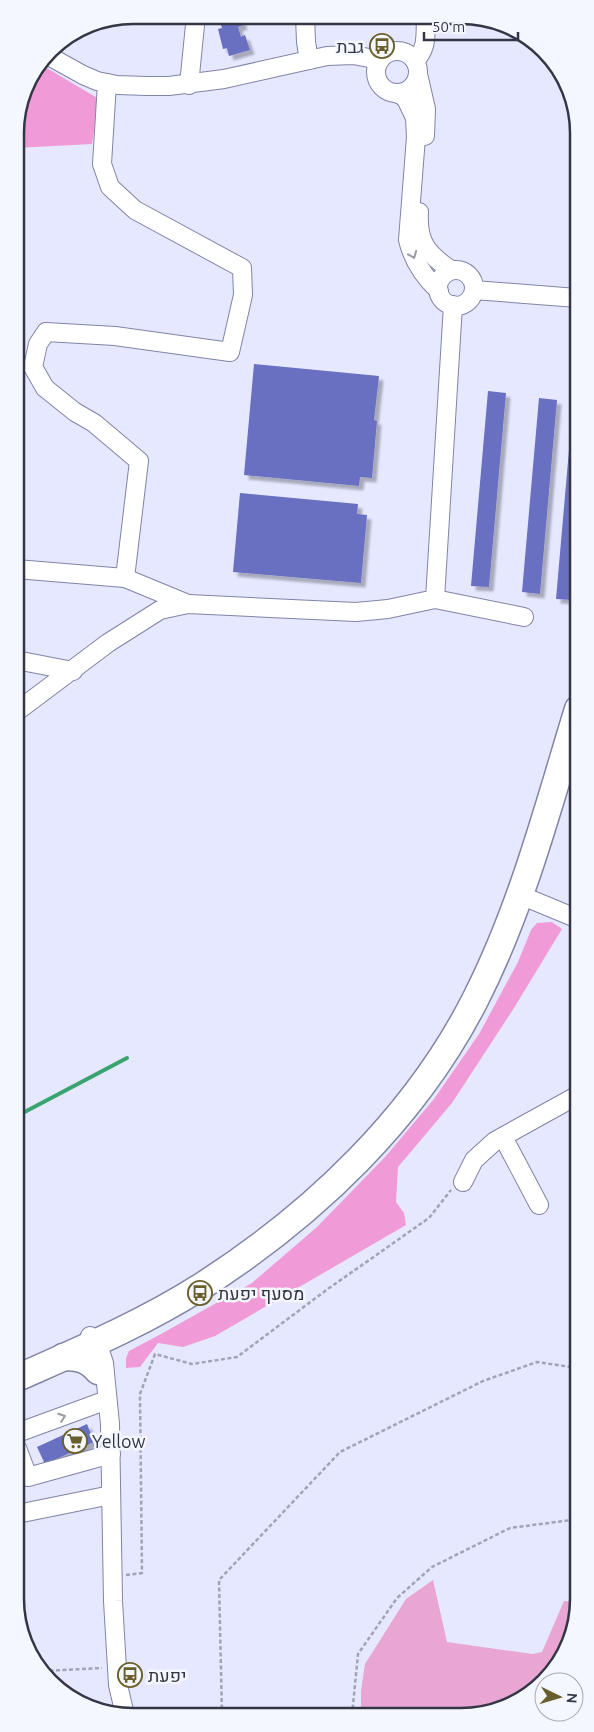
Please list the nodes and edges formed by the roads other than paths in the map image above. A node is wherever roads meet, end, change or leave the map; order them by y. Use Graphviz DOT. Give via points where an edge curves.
graph roads {
  1 [pos="195,24"];
  2 [pos="305,24"];
  3 [pos="425,24"];
  4 [pos="54,59"];
  5 [pos="309,60"];
  6 [pos="380,60"];
  7 [pos="416,68"];
  8 [pos="107,83"];
  9 [pos="189,85"];
  10 [pos="396,93"];
  11 [pos="452,270"];
  12 [pos="474,290"];
  13 [pos="439,291"];
  14 [pos="570,297"];
  15 [pos="453,305"];
  16 [pos="24,570"];
  17 [pos="125,578"];
  18 [pos="435,599"];
  19 [pos="188,604"];
  20 [pos="524,617"];
  21 [pos="24,662"];
  22 [pos="73,671"];
  23 [pos="24,706"];
  24 [pos="570,735"];
  25 [pos="520,895"];
  26 [pos="570,916"];
  27 [pos="570,1099"];
  28 [pos="503,1137"];
  29 [pos="462,1182"];
  30 [pos="539,1205"];
  31 [pos="98,1348"];
  32 [pos="24,1364"];
  33 [pos="24,1375"];
  34 [pos="107,1400"];
  35 [pos="24,1430"];
  36 [pos="111,1454"];
  37 [pos="24,1466"];
  38 [pos="111,1495"];
  39 [pos="24,1513"];
  40 [pos="122,1708"];
  1 -- 9 [label="street"];
  2 -- 5 [label="street"];
  3 -- 7 [label="street" via="423,52"];
  4 -- 8 [label="street" via="83,75"];
  5 -- 6 [label="street" via="339,55"];
  5 -- 9 [label="street"];
  6 -- 7 [label="street" via="398,51 405,53"];
  6 -- 10 [label="street" via="376,73 378,80 386,90"];
  7 -- 10 [label="street" via="412,87"];
  7 -- 11 [label="street" via="426,120 419,233 429,253"];
  8 -- 9 [label="street"];
  8 -- 17 [label="street" via="102,164 110,187 134,210 242,268 243,295 230,352 115,336 46,332 38,344 33,367 45,388 139,461"];
  10 -- 13 [label="street, one-way" via="408,101 415,118 410,251 421,271"];
  11 -- 12 [label="street" via="468,274"];
  11 -- 13 [label="street" via="442,277"];
  12 -- 14 [label="street"];
  12 -- 15 [label="street" via="464,304"];
  13 -- 15 [label="street" via="442,299"];
  15 -- 18 [label="street"];
  16 -- 17 [label="street"];
  17 -- 19 [label="street"];
  18 -- 19 [label="street" via="356,612"];
  18 -- 20 [label="street"];
  19 -- 22 [label="street" via="160,610 142,620"];
  21 -- 22 [label="street"];
  22 -- 23 [label="street"];
  24 -- 25 [label="highway"];
  25 -- 26 [label="street"];
  25 -- 31 [label="highway" via="476,1000 448,1048 378,1139 306,1210 265,1241 190,1284"];
  27 -- 28 [label="street"];
  28 -- 29 [label="street" via="474,1160"];
  28 -- 30 [label="street"];
  31 -- 32 [label="highway"];
  31 -- 33 [label="highway" via="88,1360 63,1357"];
  31 -- 34 [label="street"];
  35 -- 34 [label="street, one-way"];
  34 -- 36 [label="street"];
  36 -- 37 [label="street" via="28,1477"];
  36 -- 38 [label="street"];
  38 -- 39 [label="street"];
  38 -- 40 [label="street" via="112,1576 118,1685"];
}
